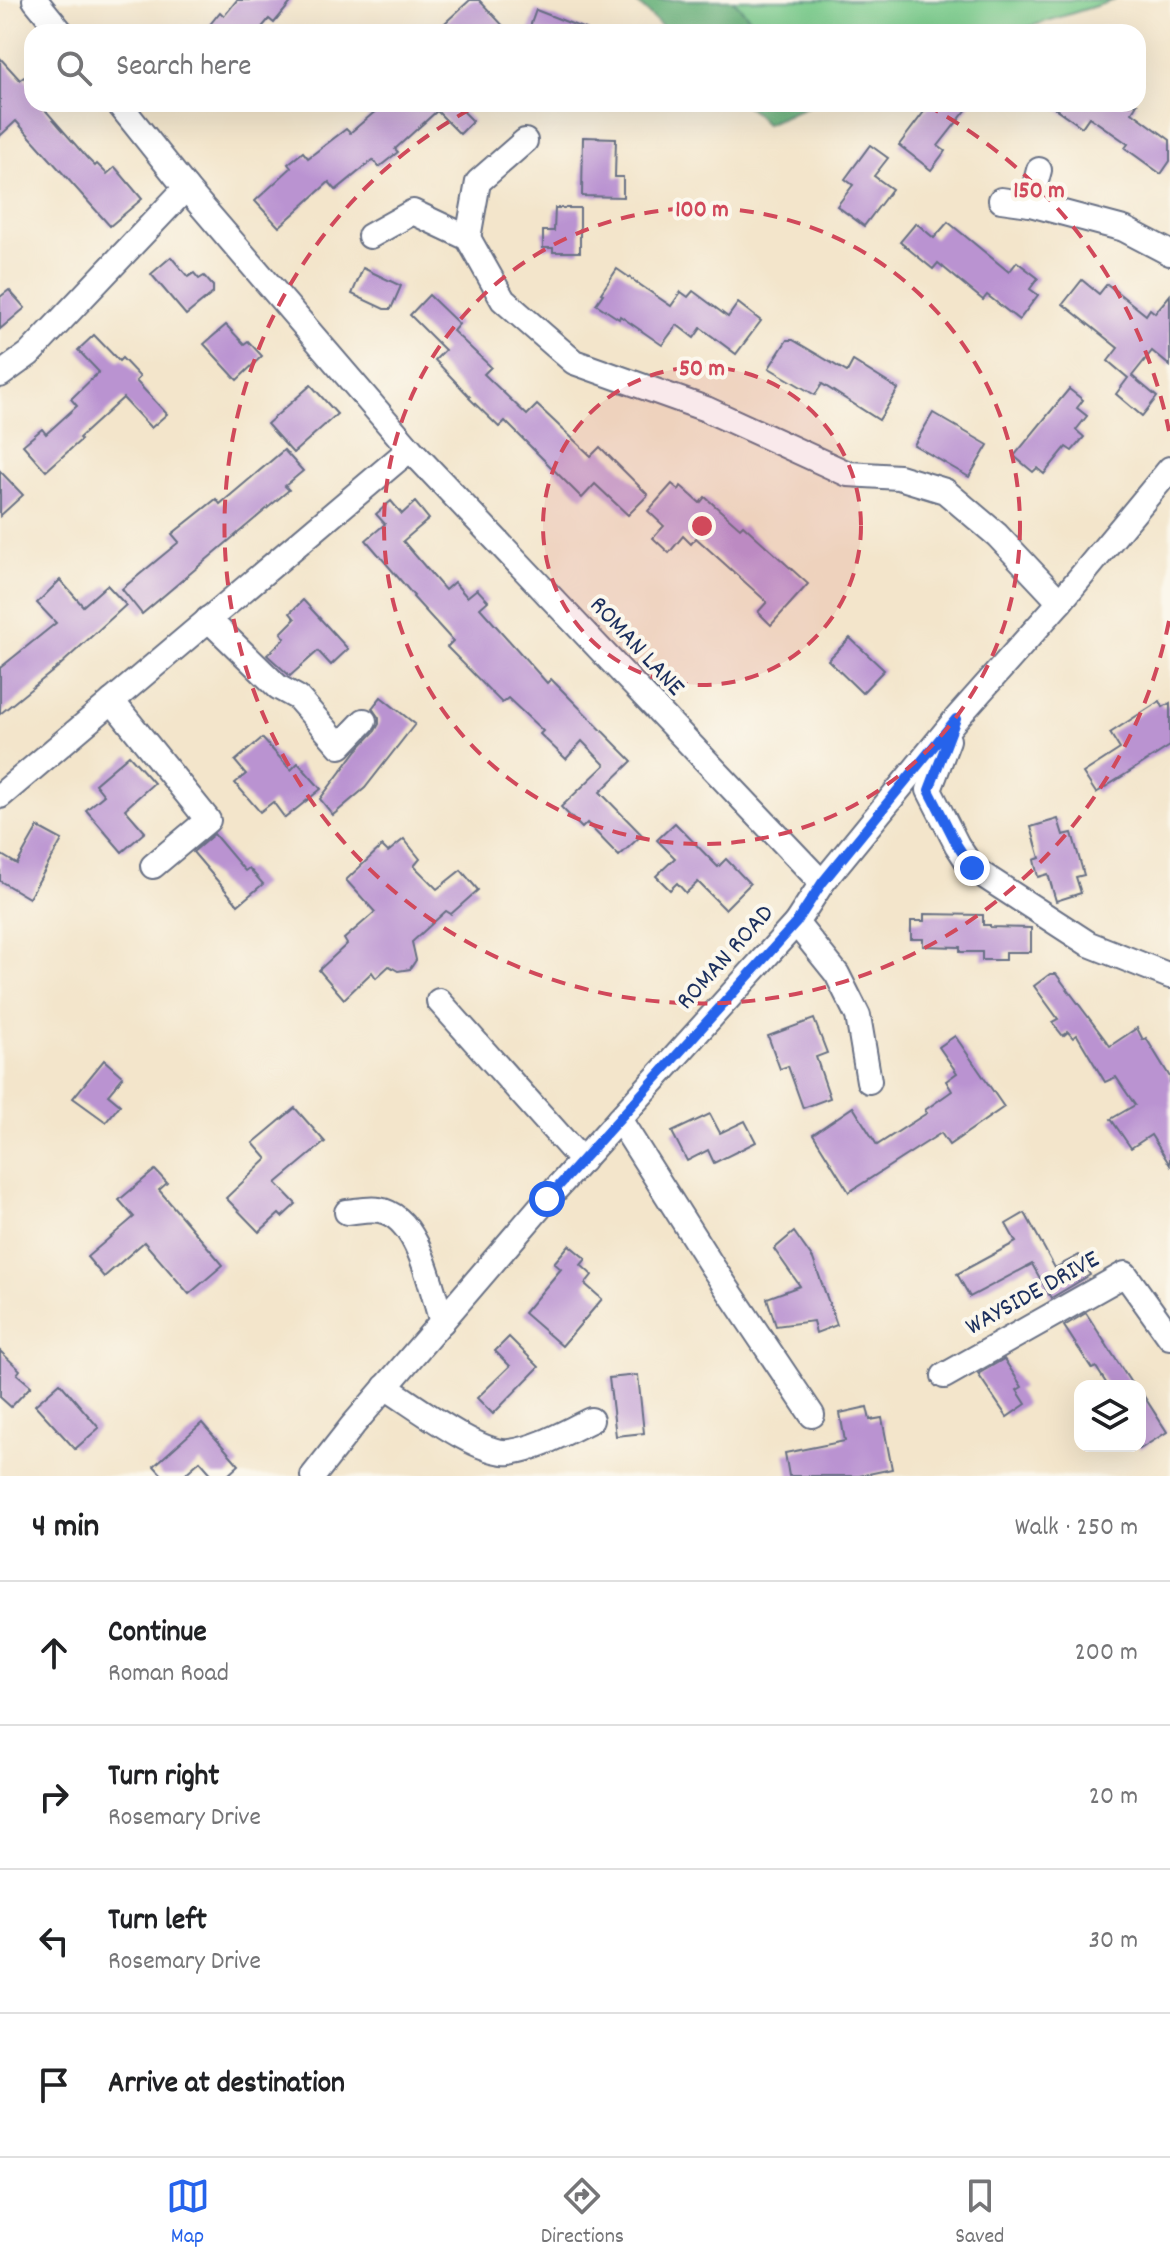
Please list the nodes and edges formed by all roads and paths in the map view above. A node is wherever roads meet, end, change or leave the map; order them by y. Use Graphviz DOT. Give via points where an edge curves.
graph roads {
  1 [pos="35,0"];
  2 [pos="54,24"];
  3 [pos="125,112"];
  4 [pos="525,141"];
  5 [pos="1039,170"];
  6 [pos="186,188"];
  7 [pos="1001,200"];
  8 [pos="1030,204"];
  9 [pos="370,236"];
  10 [pos="468,238"];
  11 [pos="1170,253"];
  12 [pos="0,375"];
  13 [pos="410,449"];
  14 [pos="1170,469"];
  15 [pos="1060,602"];
  16 [pos="208,619"];
  17 [pos="112,701"];
  18 [pos="956,719"];
  19 [pos="364,721"];
  20 [pos="0,796"];
  21 [pos="153,866"];
  22 [pos="822,883"];
  23 [pos="796,923"];
  24 [pos="1170,976"];
  25 [pos="439,1001"];
  26 [pos="869,1081"];
  27 [pos="619,1119"];
  28 [pos="582,1161"];
  29 [pos="347,1212"];
  30 [pos="442,1322"];
  31 [pos="1170,1337"];
  32 [pos="944,1376"];
  33 [pos="385,1387"];
  34 [pos="812,1415"];
  35 [pos="591,1420"];
  36 [pos="313,1476"];
  1 -- 2 [label="street"];
  3 -- 6 [label="street, ROMAN LANE"];
  4 -- 10 [label="street" via="478,182"];
  5 -- 8 [label="street"];
  6 -- 12 [label="street" via="29,354"];
  6 -- 13 [label="street, ROMAN LANE"];
  7 -- 8 [label="street"];
  8 -- 11 [label="street" via="1124,229"];
  9 -- 10 [label="street" via="413,212"];
  10 -- 15 [label="street" via="503,300 574,362 706,409 848,474 899,477 945,491 997,535"];
  13 -- 16 [label="street"];
  13 -- 22 [label="street, ROMAN LANE"];
  14 -- 15 [label="street, ROMAN ROAD"];
  15 -- 18 [label="street, ROMAN ROAD"];
  16 -- 17 [label="street"];
  16 -- 19 [label="street" via="278,687 298,698 340,746"];
  17 -- 20 [label="street"];
  17 -- 21 [label="street" via="208,820"];
  18 -- 22 [label="street, ROMAN ROAD"];
  18 -- 24 [label="street" via="929,790 972,868 1089,944"];
  22 -- 23 [label="street, ROMAN ROAD"];
  23 -- 26 [label="street" via="837,974 858,1016"];
  23 -- 27 [label="street, ROMAN ROAD"];
  25 -- 28 [label="street"];
  27 -- 28 [label="street, ROMAN ROAD"];
  27 -- 34 [label="street"];
  28 -- 30 [label="street, ROMAN ROAD"];
  29 -- 30 [label="street" via="380,1210 401,1220 416,1241"];
  30 -- 33 [label="street, ROMAN ROAD"];
  31 -- 32 [label="street, WAYSIDE DRIVE" via="1125,1274"];
  33 -- 35 [label="street" via="478,1445 507,1452"];
  33 -- 36 [label="street, ROMAN ROAD"];
}
